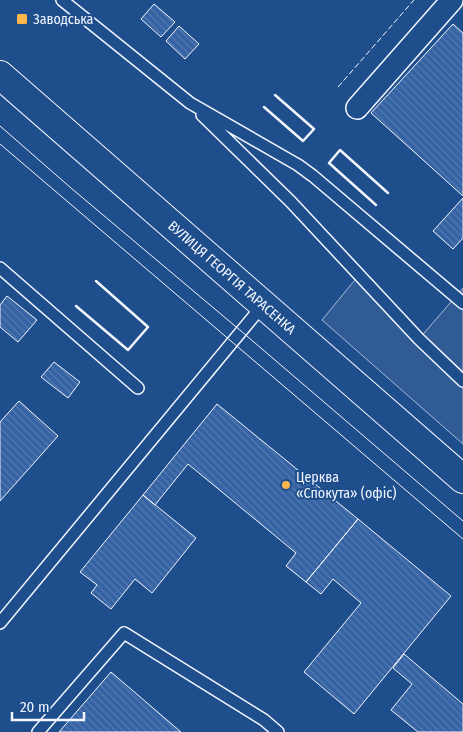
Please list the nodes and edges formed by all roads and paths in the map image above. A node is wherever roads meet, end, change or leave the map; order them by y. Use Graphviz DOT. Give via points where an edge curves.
graph roads {
  1 [pos="62,0"];
  2 [pos="70,0"];
  3 [pos="452,0"];
  4 [pos="79,12"];
  5 [pos="0,75"];
  6 [pos="190,103"];
  7 [pos="357,108"];
  8 [pos="0,268"];
  9 [pos="463,303"];
  10 [pos="263,305"];
  11 [pos="463,381"];
  12 [pos="138,388"];
  13 [pos="463,479"];
  14 [pos="0,623"];
  15 [pos="38,732"];
  16 [pos="278,732"];
  1 -- 4 [label="lane"];
  2 -- 4 [label="lane"];
  3 -- 7 [label="street"];
  4 -- 6 [label="lane"];
  5 -- 10 [label="main road, ВУЛИЦЯ ГЕОРГІЯ ТАРАСЕНКА"];
  6 -- 9 [label="lane" via="298,165"];
  6 -- 11 [label="lane" via="291,202 419,339"];
  8 -- 12 [label="lane"];
  10 -- 13 [label="main road, ВУЛИЦЯ ГЕОРГІЯ ТАРАСЕНКА"];
  10 -- 14 [label="lane"];
  15 -- 16 [label="lane" via="124,633 264,720"];
}
